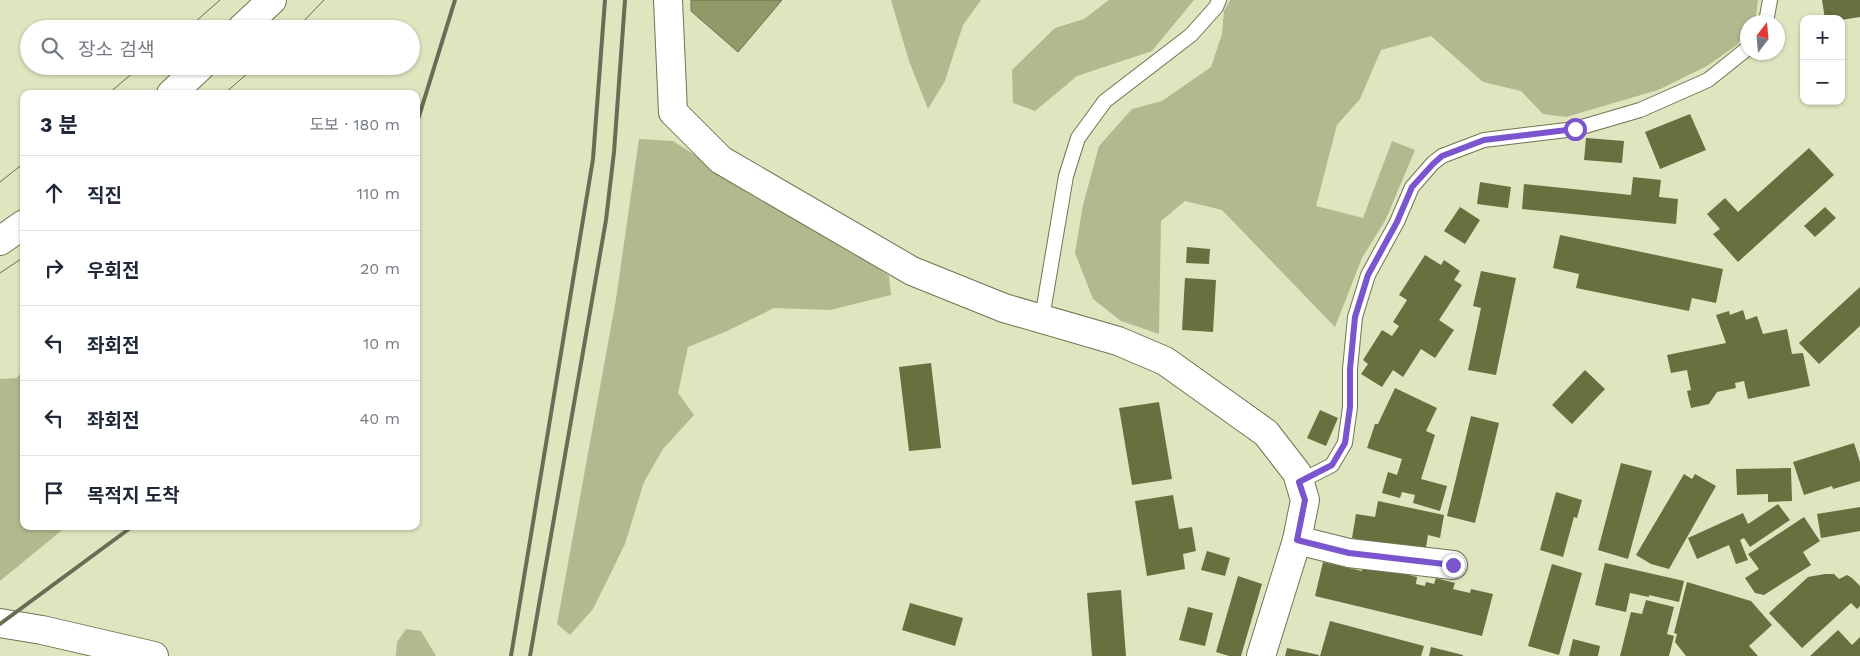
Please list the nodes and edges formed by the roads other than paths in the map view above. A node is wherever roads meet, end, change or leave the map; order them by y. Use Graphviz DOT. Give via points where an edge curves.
graph roads {
  1 [pos="272,0"];
  2 [pos="668,0"];
  3 [pos="1220,0"];
  4 [pos="1770,0"];
  5 [pos="1767,15"];
  6 [pos="251,20"];
  7 [pos="1740,54"];
  8 [pos="192,75"];
  9 [pos="176,90"];
  10 [pos="20,227"];
  11 [pos="0,241"];
  12 [pos="1042,318"];
  13 [pos="1299,482"];
  14 [pos="1297,540"];
  15 [pos="1453,565"];
  16 [pos="0,623"];
  17 [pos="154,656"];
  18 [pos="1260,656"];
  1 -- 6 [label="street"];
  2 -- 12 [label="street" via="673,112 721,160 912,271 1004,308"];
  3 -- 12 [label="lane" via="1192,36 1105,101 1078,138 1066,176"];
  4 -- 5 [label="lane"];
  7 -- 13 [label="lane" via="1708,80 1640,110 1575,129 1484,140 1442,156 1433,164 1412,187 1368,275 1355,317 1345,443 1332,465"];
  8 -- 9 [label="street"];
  10 -- 11 [label="street"];
  12 -- 13 [label="street" via="1118,341 1164,361 1266,433 1296,473"];
  13 -- 14 [label="street" via="1305,500"];
  14 -- 15 [label="street" via="1349,553"];
  14 -- 18 [label="street"];
  16 -- 17 [label="street"];
}
